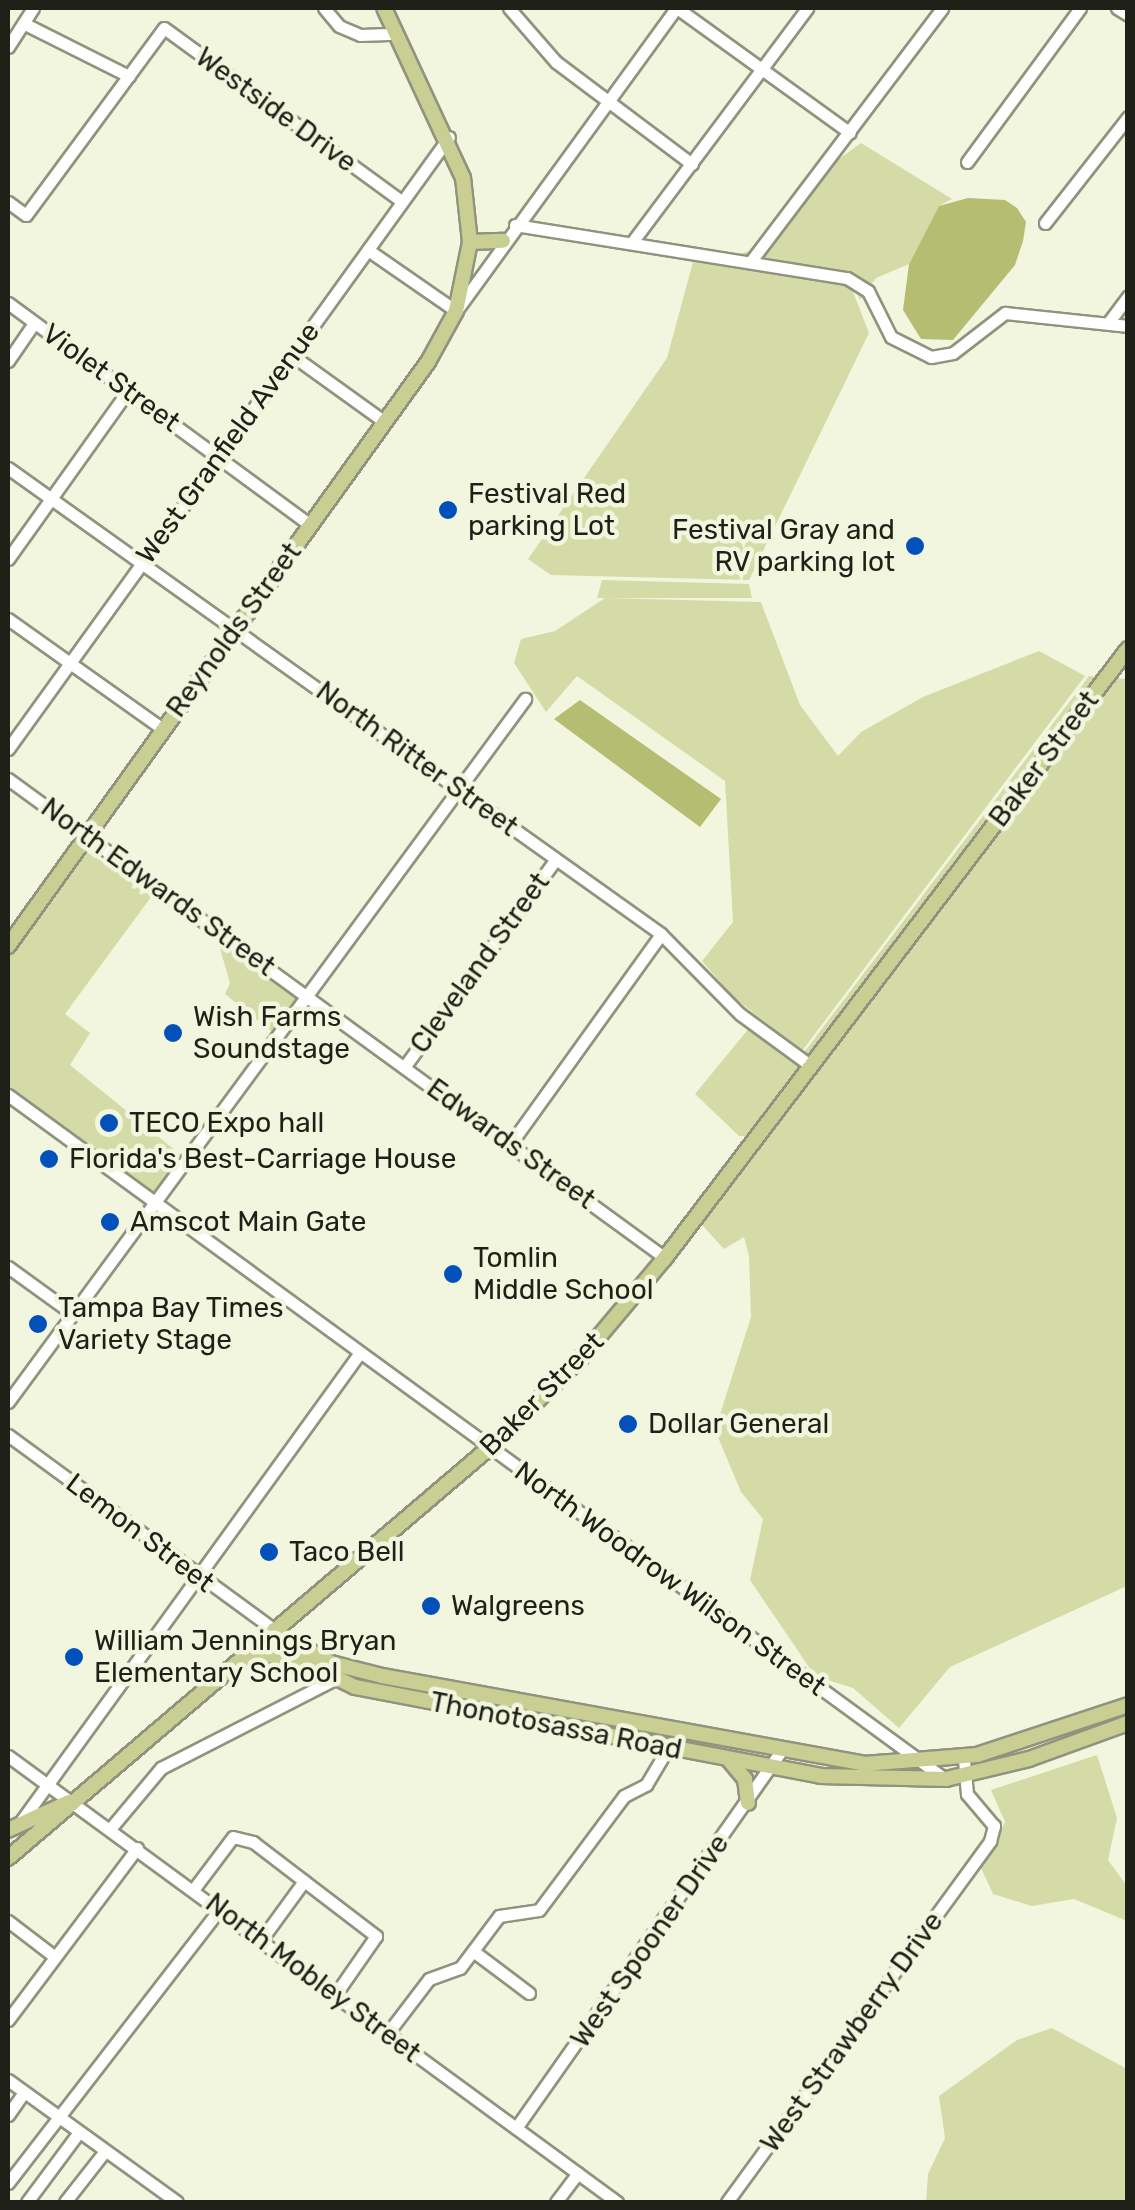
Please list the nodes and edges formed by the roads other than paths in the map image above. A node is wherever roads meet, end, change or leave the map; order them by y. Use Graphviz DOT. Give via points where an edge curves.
graph roads {
  1 [pos="33,8"];
  2 [pos="324,8"];
  3 [pos="384,8"];
  4 [pos="509,8"];
  5 [pos="677,8"];
  6 [pos="808,8"];
  7 [pos="942,8"];
  8 [pos="1080,8"];
  9 [pos="1117,8"];
  10 [pos="1128,15"];
  11 [pos="27,25"];
  12 [pos="396,34"];
  13 [pos="9,42"];
  14 [pos="761,69"];
  15 [pos="129,76"];
  16 [pos="606,102"];
  17 [pos="1128,117"];
  18 [pos="850,132"];
  19 [pos="449,137"];
  20 [pos="967,162"];
  21 [pos="692,164"];
  22 [pos="8,202"];
  23 [pos="401,202"];
  24 [pos="1045,223"];
  25 [pos="515,225"];
  26 [pos="633,241"];
  27 [pos="470,242"];
  28 [pos="503,242"];
  29 [pos="368,250"];
  30 [pos="752,261"];
  31 [pos="1128,296"];
  32 [pos="8,303"];
  33 [pos="456,311"];
  34 [pos="1108,322"];
  35 [pos="34,323"];
  36 [pos="1128,326"];
  37 [pos="293,356"];
  38 [pos="8,361"];
  39 [pos="128,391"];
  40 [pos="385,422"];
  41 [pos="218,457"];
  42 [pos="8,468"];
  43 [pos="51,500"];
  44 [pos="310,525"];
  45 [pos="8,558"];
  46 [pos="140,564"];
  47 [pos="8,619"];
  48 [pos="235,626"];
  49 [pos="1128,649"];
  50 [pos="69,663"];
  51 [pos="525,699"];
  52 [pos="163,730"];
  53 [pos="8,749"];
  54 [pos="8,778"];
  55 [pos="456,786"];
  56 [pos="87,835"];
  57 [pos="554,860"];
  58 [pos="661,934"];
  59 [pos="9,941"];
  60 [pos="306,996"];
  61 [pos="405,1066"];
  62 [pos="811,1066"];
  63 [pos="8,1095"];
  64 [pos="511,1143"];
  65 [pos="157,1202"];
  66 [pos="665,1258"];
  67 [pos="8,1266"];
  68 [pos="73,1314"];
  69 [pos="359,1354"];
  70 [pos="8,1402"];
  71 [pos="8,1435"];
  72 [pos="488,1448"];
  73 [pos="198,1577"];
  74 [pos="274,1630"];
  75 [pos="302,1660"];
  76 [pos="321,1660"];
  77 [pos="236,1664"];
  78 [pos="367,1672"];
  79 [pos="333,1680"];
  80 [pos="1128,1705"];
  81 [pos="1128,1723"];
  82 [pos="668,1748"];
  83 [pos="780,1752"];
  84 [pos="8,1756"];
  85 [pos="964,1757"];
  86 [pos="729,1759"];
  87 [pos="922,1763"];
  88 [pos="772,1768"];
  89 [pos="966,1775"];
  90 [pos="946,1779"];
  91 [pos="46,1785"];
  92 [pos="70,1802"];
  93 [pos="748,1803"];
  94 [pos="13,1827"];
  95 [pos="110,1829"];
  96 [pos="137,1848"];
  97 [pos="8,1858"];
  98 [pos="304,1881"];
  99 [pos="193,1890"];
  100 [pos="220,1909"];
  101 [pos="8,1921"];
  102 [pos="261,1940"];
  103 [pos="472,1951"];
  104 [pos="55,1957"];
  105 [pos="529,1992"];
  106 [pos="335,1995"];
  107 [pos="8,2020"];
  108 [pos="387,2034"];
  109 [pos="8,2080"];
  110 [pos="24,2092"];
  111 [pos="8,2116"];
  112 [pos="58,2117"];
  113 [pos="516,2128"];
  114 [pos="80,2132"];
  115 [pos="105,2151"];
  116 [pos="578,2173"];
  117 [pos="8,2183"];
  118 [pos="26,2202"];
  119 [pos="65,2202"];
  120 [pos="176,2202"];
  121 [pos="556,2202"];
  122 [pos="617,2202"];
  123 [pos="727,2202"];
  1 -- 11 [label="street"];
  2 -- 12 [label="street" via="339,26 360,34"];
  3 -- 12 [label="main road, Reynolds Street"];
  4 -- 16 [label="street" via="556,62"];
  5 -- 14 [label="street"];
  5 -- 16 [label="street, Reynolds Street"];
  6 -- 14 [label="street"];
  7 -- 18 [label="street"];
  8 -- 20 [label="street"];
  9 -- 10 [label="street"];
  11 -- 13 [label="street"];
  11 -- 15 [label="street"];
  12 -- 19 [label="main road, Reynolds Street"];
  14 -- 18 [label="street"];
  14 -- 21 [label="street"];
  15 -- 22 [label="street, Westside Drive" via="26,215"];
  15 -- 23 [label="street, Westside Drive" via="164,28"];
  16 -- 21 [label="street"];
  16 -- 25 [label="street, Reynolds Street"];
  17 -- 24 [label="street"];
  18 -- 30 [label="street"];
  19 -- 23 [label="street, West Granfield Avenue"];
  19 -- 27 [label="main road, Reynolds Street" via="463,176"];
  21 -- 26 [label="street"];
  23 -- 29 [label="street, West Granfield Avenue"];
  25 -- 26 [label="street"];
  25 -- 28 [label="street, Reynolds Street"];
  26 -- 30 [label="street"];
  27 -- 28 [label="main road"];
  27 -- 33 [label="main road, Reynolds Street"];
  28 -- 33 [label="street, Reynolds Street"];
  29 -- 33 [label="street"];
  29 -- 37 [label="street, West Granfield Avenue"];
  30 -- 34 [label="street" via="859,282 891,337 931,357 953,354 1005,313"];
  31 -- 34 [label="street"];
  32 -- 35 [label="street, Violet Street"];
  33 -- 40 [label="main road, Reynolds Street"];
  34 -- 36 [label="street"];
  35 -- 38 [label="street"];
  35 -- 39 [label="street, Violet Street"];
  37 -- 40 [label="street"];
  37 -- 41 [label="street, West Granfield Avenue"];
  39 -- 41 [label="street, Violet Street"];
  39 -- 43 [label="street"];
  40 -- 44 [label="main road, Reynolds Street"];
  41 -- 44 [label="street, Violet Street"];
  41 -- 46 [label="street, West Granfield Avenue"];
  42 -- 43 [label="street, North Ritter Street"];
  43 -- 45 [label="street"];
  43 -- 46 [label="street, North Ritter Street"];
  44 -- 48 [label="main road, Reynolds Street"];
  46 -- 48 [label="street, North Ritter Street"];
  46 -- 50 [label="street, West Granfield Avenue"];
  47 -- 50 [label="street"];
  48 -- 52 [label="main road, Reynolds Street"];
  48 -- 55 [label="street, North Ritter Street"];
  49 -- 62 [label="main road, Baker Street"];
  50 -- 52 [label="street"];
  50 -- 53 [label="street, West Granfield Avenue"];
  51 -- 55 [label="street"];
  52 -- 56 [label="main road, Reynolds Street"];
  54 -- 56 [label="street, North Edwards Street"];
  55 -- 57 [label="street, North Ritter Street"];
  55 -- 60 [label="street"];
  56 -- 59 [label="main road, Reynolds Street"];
  56 -- 60 [label="street, North Edwards Street"];
  57 -- 58 [label="street, North Ritter Street"];
  57 -- 61 [label="street, Cleveland Street"];
  58 -- 62 [label="street, North Ritter Street" via="740,1014"];
  58 -- 64 [label="street"];
  60 -- 61 [label="street, North Edwards Street"];
  60 -- 65 [label="street"];
  61 -- 64 [label="street, Edwards Street"];
  62 -- 66 [label="main road, Baker Street"];
  63 -- 65 [label="street, North Woodrow Wilson Street"];
  64 -- 66 [label="street, Edwards Street"];
  65 -- 68 [label="street"];
  65 -- 69 [label="street, North Woodrow Wilson Street"];
  66 -- 72 [label="main road, Baker Street" via="581,1358"];
  67 -- 68 [label="street"];
  68 -- 70 [label="street"];
  69 -- 72 [label="street, North Woodrow Wilson Street"];
  69 -- 73 [label="street"];
  71 -- 73 [label="street, Lemon Street"];
  72 -- 74 [label="main road, Baker Street"];
  72 -- 87 [label="street, North Woodrow Wilson Street"];
  73 -- 74 [label="street, Lemon Street"];
  73 -- 91 [label="street"];
  74 -- 75 [label="main road, Thonotosassa Road"];
  74 -- 76 [label="main road, Thonotosassa Road"];
  74 -- 77 [label="main road, Baker Street"];
  75 -- 77 [label="main road" via="268,1655"];
  75 -- 79 [label="main road, Thonotosassa Road"];
  76 -- 78 [label="main road, Thonotosassa Road"];
  76 -- 79 [label="main road"];
  77 -- 92 [label="main road, Baker Street"];
  78 -- 79 [label="main road"];
  78 -- 83 [label="main road, Thonotosassa Road"];
  79 -- 82 [label="main road, Thonotosassa Road"];
  79 -- 95 [label="street" via="173,1760"];
  80 -- 85 [label="main road, Thonotosassa Road"];
  81 -- 89 [label="main road, Thonotosassa Road"];
  82 -- 86 [label="main road, Thonotosassa Road"];
  82 -- 103 [label="street" via="646,1786 624,1796 539,1910 502,1914"];
  83 -- 87 [label="main road, Thonotosassa Road" via="864,1764"];
  83 -- 88 [label="street, West Spooner Drive"];
  84 -- 91 [label="street, North Mobley Street"];
  85 -- 87 [label="main road, Thonotosassa Road"];
  85 -- 89 [label="street"];
  86 -- 88 [label="main road, Thonotosassa Road"];
  86 -- 93 [label="main road" via="744,1779"];
  87 -- 90 [label="street, North Woodrow Wilson Street"];
  88 -- 90 [label="main road, Thonotosassa Road" via="852,1780"];
  88 -- 93 [label="street, West Spooner Drive"];
  89 -- 90 [label="main road, Thonotosassa Road"];
  89 -- 123 [label="street, West Strawberry Drive" via="967,1794 994,1826 976,1861"];
  91 -- 92 [label="street, North Mobley Street"];
  91 -- 94 [label="street"];
  92 -- 94 [label="main road"];
  92 -- 95 [label="street, North Mobley Street"];
  92 -- 97 [label="main road, Baker Street"];
  93 -- 113 [label="street, West Spooner Drive"];
  95 -- 96 [label="street, North Mobley Street"];
  96 -- 99 [label="street, North Mobley Street"];
  96 -- 104 [label="street"];
  98 -- 99 [label="street" via="252,1842 233,1837"];
  98 -- 102 [label="street"];
  98 -- 106 [label="street" via="376,1936"];
  99 -- 100 [label="street, North Mobley Street"];
  100 -- 102 [label="street, North Mobley Street"];
  100 -- 112 [label="street"];
  101 -- 104 [label="street"];
  102 -- 106 [label="street, North Mobley Street"];
  103 -- 105 [label="street"];
  103 -- 108 [label="street" via="454,1974 430,1979"];
  104 -- 107 [label="street"];
  106 -- 108 [label="street, North Mobley Street"];
  108 -- 113 [label="street, North Mobley Street"];
  109 -- 110 [label="street"];
  110 -- 111 [label="street"];
  110 -- 112 [label="street"];
  112 -- 114 [label="street"];
  112 -- 117 [label="street"];
  113 -- 116 [label="street, North Mobley Street"];
  114 -- 115 [label="street"];
  114 -- 118 [label="street"];
  115 -- 119 [label="street"];
  115 -- 120 [label="street"];
  116 -- 121 [label="street"];
  116 -- 122 [label="street, North Mobley Street"];
}
